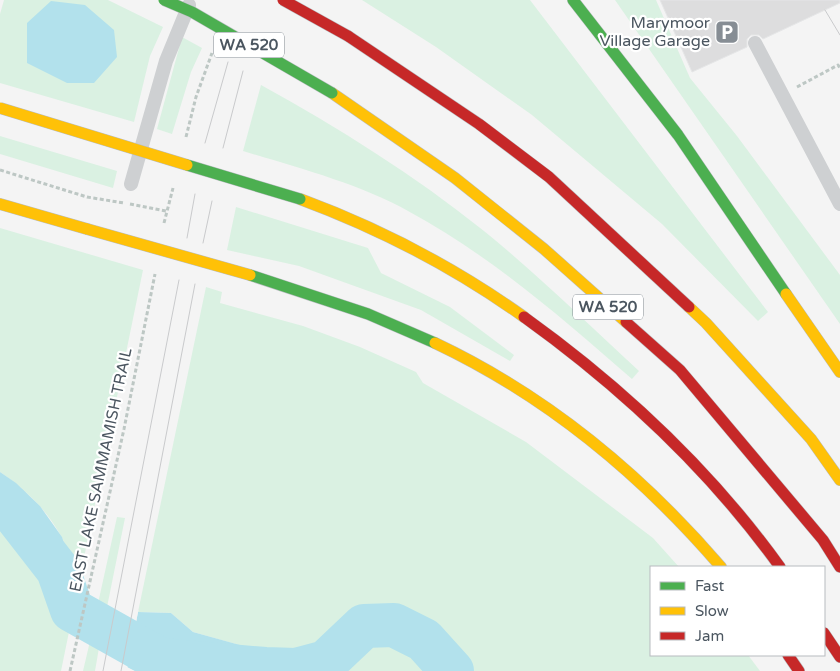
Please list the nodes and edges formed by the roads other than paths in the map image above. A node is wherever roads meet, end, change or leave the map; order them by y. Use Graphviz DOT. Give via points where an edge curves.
graph roads {
  1 [pos="164,0"];
  2 [pos="191,0"];
  3 [pos="283,0"];
  4 [pos="573,0"];
  5 [pos="755,43"];
  6 [pos="0,108"];
  7 [pos="131,184"];
  8 [pos="0,204"];
  9 [pos="840,204"];
  10 [pos="840,372"];
  11 [pos="840,480"];
  12 [pos="720,566"];
  13 [pos="779,566"];
  14 [pos="840,567"];
  15 [pos="825,634"];
  16 [pos="789,656"];
  17 [pos="840,657"];
  18 [pos="799,671"];
  1 -- 14 [label="highway, WA 520, bridge" via="192,12 332,93 455,178 544,249 680,370 823,540"];
  2 -- 7 [label="lane" via="166,61"];
  3 -- 11 [label="highway, WA 520, bridge" via="348,36 479,124 549,177 706,323 811,439"];
  4 -- 10 [label="highway" via="678,135"];
  5 -- 9 [label="lane"];
  6 -- 13 [label="highway, bridge" via="300,199 364,221 400,238 519,312 617,390 704,475"];
  8 -- 12 [label="highway, bridge" via="250,275 345,305 408,330 532,397 607,451 697,538"];
  15 -- 17 [label="highway"];
  16 -- 18 [label="highway"];
}
